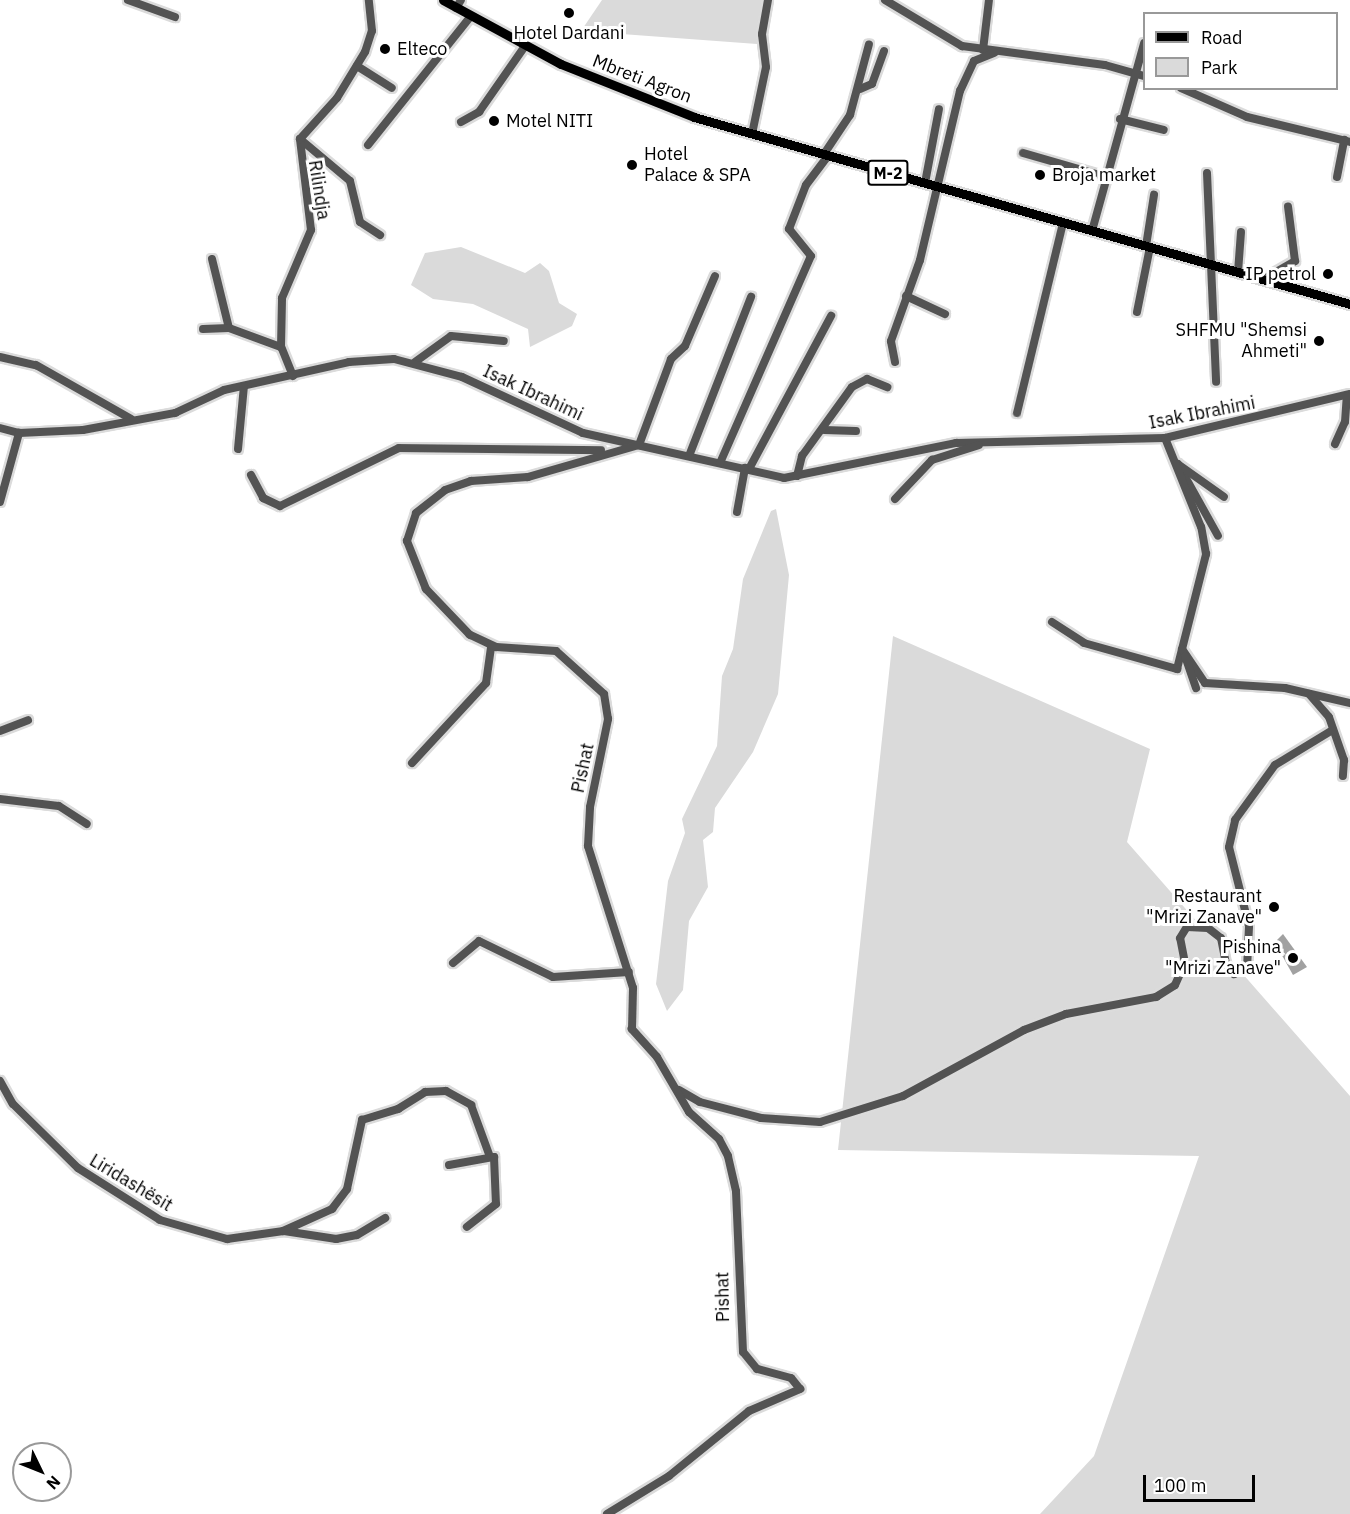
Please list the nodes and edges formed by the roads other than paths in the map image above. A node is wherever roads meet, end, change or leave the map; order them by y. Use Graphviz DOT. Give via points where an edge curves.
graph roads {
  1 [pos="128,0"];
  2 [pos="369,0"];
  3 [pos="768,0"];
  4 [pos="885,0"];
  5 [pos="989,0"];
  6 [pos="453,2"];
  7 [pos="471,16"];
  8 [pos="175,17"];
  9 [pos="869,44"];
  10 [pos="525,46"];
  11 [pos="1143,46"];
  12 [pos="983,50"];
  13 [pos="884,51"];
  14 [pos="994,52"];
  15 [pos="357,66"];
  16 [pos="1135,73"];
  17 [pos="1143,76"];
  18 [pos="392,88"];
  19 [pos="860,89"];
  20 [pos="1186,90"];
  21 [pos="939,110"];
  22 [pos="1120,119"];
  23 [pos="461,122"];
  24 [pos="1164,130"];
  25 [pos="752,134"];
  26 [pos="300,139"];
  27 [pos="1347,141"];
  28 [pos="368,145"];
  29 [pos="1023,153"];
  30 [pos="826,155"];
  31 [pos="1208,173"];
  32 [pos="1103,176"];
  33 [pos="1337,177"];
  34 [pos="925,183"];
  35 [pos="939,188"];
  36 [pos="1154,195"];
  37 [pos="1288,206"];
  38 [pos="1063,223"];
  39 [pos="1092,231"];
  40 [pos="1241,232"];
  41 [pos="380,235"];
  42 [pos="1148,247"];
  43 [pos="212,260"];
  44 [pos="1209,264"];
  45 [pos="1238,272"];
  46 [pos="715,276"];
  47 [pos="1264,279"];
  48 [pos="906,296"];
  49 [pos="751,297"];
  50 [pos="1350,304"];
  51 [pos="1137,312"];
  52 [pos="945,314"];
  53 [pos="831,316"];
  54 [pos="229,328"];
  55 [pos="203,329"];
  56 [pos="504,341"];
  57 [pos="281,347"];
  58 [pos="0,357"];
  59 [pos="415,362"];
  60 [pos="895,362"];
  61 [pos="293,376"];
  62 [pos="1216,382"];
  63 [pos="244,386"];
  64 [pos="887,387"];
  65 [pos="1348,395"];
  66 [pos="1017,413"];
  67 [pos="131,419"];
  68 [pos="0,428"];
  69 [pos="824,430"];
  70 [pos="856,431"];
  71 [pos="19,433"];
  72 [pos="1165,438"];
  73 [pos="989,441"];
  74 [pos="1335,444"];
  75 [pos="639,445"];
  76 [pos="238,449"];
  77 [pos="606,451"];
  78 [pos="689,456"];
  79 [pos="1170,456"];
  80 [pos="720,463"];
  81 [pos="1178,464"];
  82 [pos="747,468"];
  83 [pos="251,476"];
  84 [pos="796,476"];
  85 [pos="1224,497"];
  86 [pos="895,499"];
  87 [pos="0,502"];
  88 [pos="737,513"];
  89 [pos="1218,536"];
  90 [pos="1052,622"];
  91 [pos="491,646"];
  92 [pos="1182,649"];
  93 [pos="1196,688"];
  94 [pos="1305,692"];
  95 [pos="1350,703"];
  96 [pos="28,720"];
  97 [pos="0,731"];
  98 [pos="1332,731"];
  99 [pos="412,764"];
  100 [pos="1343,776"];
  101 [pos="0,799"];
  102 [pos="87,824"];
  103 [pos="453,963"];
  104 [pos="629,972"];
  105 [pos="0,1082"];
  106 [pos="678,1090"];
  107 [pos="490,1157"];
  108 [pos="449,1165"];
  109 [pos="385,1218"];
  110 [pos="467,1227"];
  111 [pos="283,1231"];
  112 [pos="607,1514"];
  1 -- 8 [label="street"];
  2 -- 15 [label="street, Rilindja" via="372,31"];
  3 -- 25 [label="street" via="762,34 766,67"];
  4 -- 12 [label="street" via="962,46"];
  5 -- 12 [label="street"];
  6 -- 7 [label="main road, Mbreti Agron / M-2"];
  7 -- 10 [label="main road, Mbreti Agron / M-2"];
  7 -- 28 [label="street"];
  9 -- 19 [label="street"];
  10 -- 23 [label="street" via="479,112"];
  10 -- 25 [label="main road, Mbreti Agron / M-2" via="627,93"];
  11 -- 16 [label="street"];
  12 -- 14 [label="street"];
  13 -- 19 [label="street" via="872,84"];
  14 -- 16 [label="street"];
  14 -- 35 [label="street" via="974,61 965,78"];
  15 -- 18 [label="street"];
  15 -- 26 [label="street, Rilindja"];
  16 -- 17 [label="street"];
  16 -- 22 [label="street"];
  19 -- 30 [label="street" via="846,124"];
  20 -- 27 [label="street" via="1247,117"];
  21 -- 34 [label="street"];
  22 -- 24 [label="street"];
  22 -- 32 [label="street"];
  25 -- 30 [label="main road, Mbreti Agron / M-2"];
  26 -- 41 [label="street, Rilindja" via="326,155 350,181 360,222"];
  26 -- 57 [label="street, Rilindja" via="310,236 284,288"];
  27 -- 33 [label="street"];
  29 -- 32 [label="street"];
  30 -- 34 [label="main road, Mbreti Agron / M-2"];
  30 -- 80 [label="street" via="806,185 789,229 811,256"];
  31 -- 44 [label="street"];
  32 -- 39 [label="street"];
  34 -- 35 [label="main road, Mbreti Agron / M-2"];
  35 -- 38 [label="main road, Mbreti Agron / M-2"];
  35 -- 48 [label="street"];
  36 -- 42 [label="street"];
  37 -- 47 [label="street" via="1295,261"];
  38 -- 39 [label="main road, Mbreti Agron / M-2"];
  38 -- 66 [label="street"];
  39 -- 42 [label="main road, Mbreti Agron / M-2"];
  40 -- 45 [label="street"];
  42 -- 44 [label="main road, Mbreti Agron / M-2"];
  42 -- 51 [label="street"];
  43 -- 54 [label="street"];
  44 -- 45 [label="main road, Mbreti Agron / M-2"];
  44 -- 62 [label="street"];
  45 -- 47 [label="main road, Mbreti Agron / M-2"];
  46 -- 75 [label="street" via="685,346 671,359"];
  47 -- 50 [label="main road, Mbreti Agron / M-2"];
  48 -- 52 [label="street"];
  48 -- 60 [label="street" via="890,347"];
  49 -- 78 [label="street"];
  53 -- 82 [label="street"];
  54 -- 55 [label="street"];
  54 -- 57 [label="street"];
  56 -- 59 [label="street, Isak Ibrahimi" via="451,336"];
  57 -- 61 [label="street, Rilindja"];
  58 -- 67 [label="street" via="36,365"];
  59 -- 61 [label="street, Isak Ibrahimi" via="366,359"];
  59 -- 75 [label="street, Isak Ibrahimi" via="462,377 565,427"];
  61 -- 63 [label="street, Isak Ibrahimi"];
  63 -- 67 [label="street, Isak Ibrahimi" via="185,411"];
  63 -- 76 [label="street"];
  64 -- 69 [label="street" via="861,381"];
  65 -- 72 [label="street, Isak Ibrahimi"];
  65 -- 74 [label="street, Isak Ibrahimi" via="1346,417"];
  67 -- 71 [label="street, Isak Ibrahimi" via="83,430"];
  68 -- 71 [label="street, Isak Ibrahimi"];
  69 -- 70 [label="street"];
  69 -- 84 [label="street" via="802,456"];
  71 -- 87 [label="street"];
  72 -- 73 [label="street, Isak Ibrahimi"];
  72 -- 79 [label="street"];
  73 -- 84 [label="street, Isak Ibrahimi"];
  73 -- 86 [label="street, Isak Ibrahimi" via="932,459"];
  75 -- 77 [label="street, Pishat"];
  75 -- 78 [label="street, Isak Ibrahimi"];
  77 -- 83 [label="street, Pishat" via="399,448 284,506 263,498"];
  77 -- 91 [label="street, Pishat" via="528,477 457,485 429,499 411,520 407,548 426,589 461,627"];
  78 -- 80 [label="street, Isak Ibrahimi"];
  79 -- 81 [label="street"];
  79 -- 92 [label="street" via="1205,544 1203,572"];
  80 -- 82 [label="street, Isak Ibrahimi"];
  81 -- 85 [label="street"];
  81 -- 89 [label="street"];
  82 -- 84 [label="street, Isak Ibrahimi"];
  82 -- 88 [label="street"];
  90 -- 92 [label="street" via="1084,643 1171,671"];
  91 -- 99 [label="street" via="486,683"];
  91 -- 104 [label="street, Pishat" via="556,651 604,694 608,719 590,807 588,846"];
  92 -- 93 [label="street"];
  92 -- 94 [label="street" via="1205,683"];
  94 -- 95 [label="street"];
  94 -- 98 [label="street" via="1327,713"];
  96 -- 97 [label="street"];
  98 -- 100 [label="street" via="1344,760"];
  98 -- 106 [label="street" via="1297,747 1275,765 1235,820 1229,847 1249,926 1247,969 1234,974 1226,964 1221,938 1208,928 1187,927 1180,938 1185,963 1174,985 1156,997 1066,1014 1024,1029 903,1096 820,1122 760,1118 700,1102"];
  101 -- 102 [label="street" via="59,806"];
  103 -- 104 [label="street" via="479,941 553,977"];
  104 -- 106 [label="street, Pishat" via="632,1029"];
  105 -- 111 [label="street, Liridashësit" via="13,1104 70,1162 160,1220 237,1240"];
  106 -- 112 [label="street, Pishat" via="689,1112 719,1139 732,1167 743,1352 757,1369 791,1378 800,1389 749,1411 669,1476"];
  107 -- 108 [label="street"];
  107 -- 110 [label="street" via="496,1204"];
  107 -- 111 [label="street, Liridashësit" via="471,1105 446,1091 424,1092 398,1109 364,1118 342,1199"];
  109 -- 111 [label="street, Liridashësit" via="357,1235 328,1240"];
}
